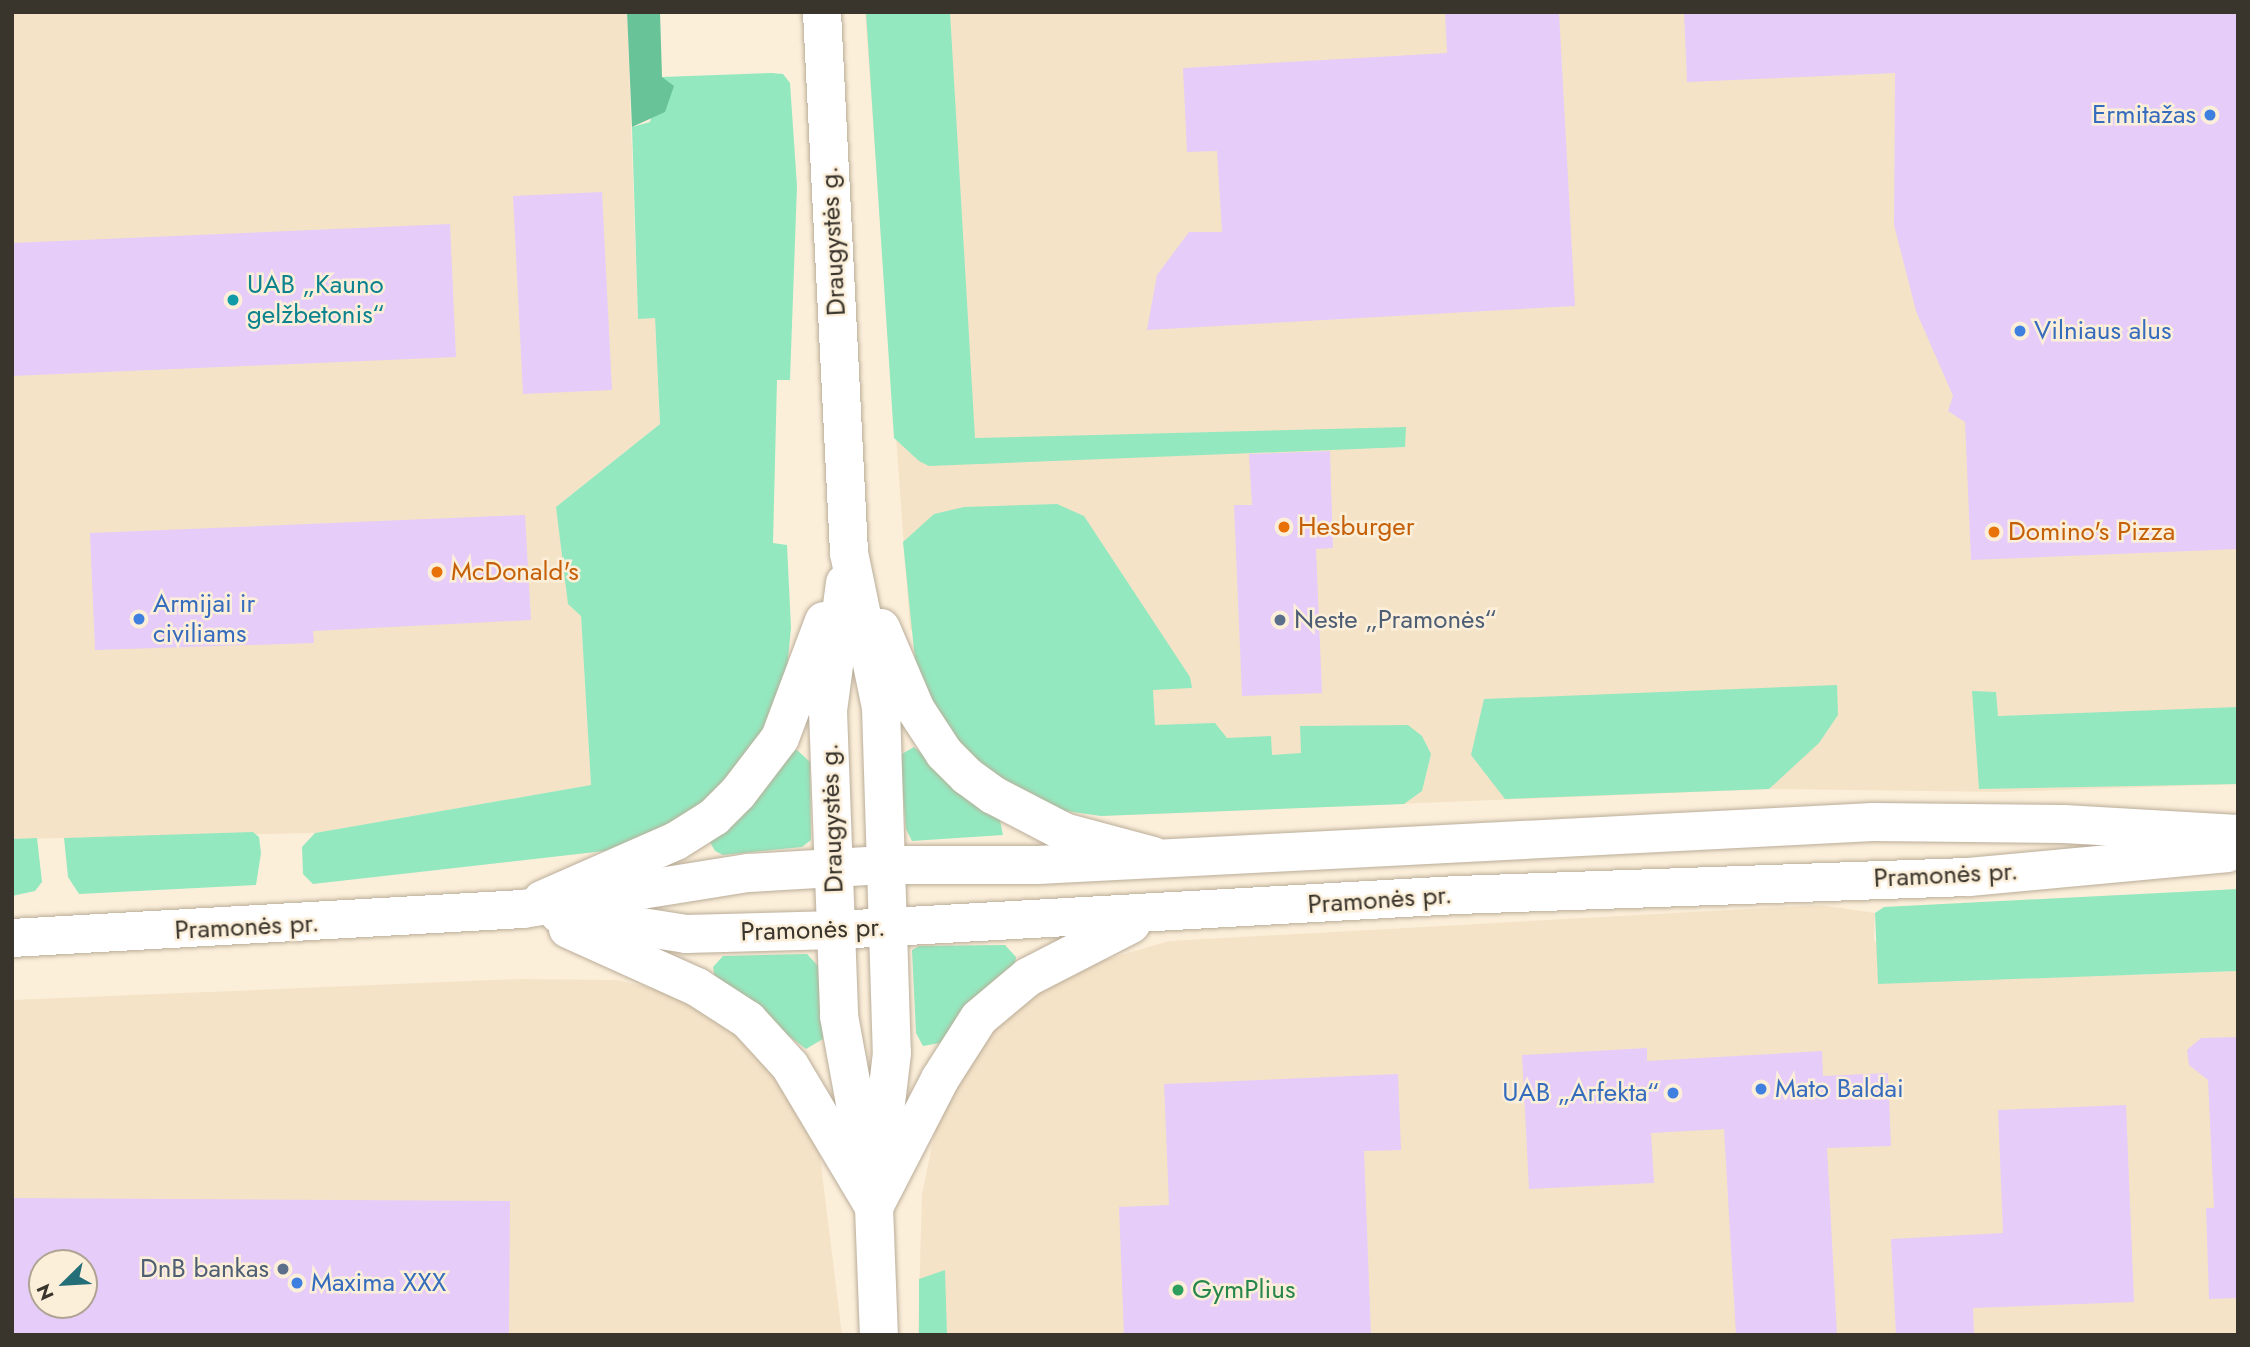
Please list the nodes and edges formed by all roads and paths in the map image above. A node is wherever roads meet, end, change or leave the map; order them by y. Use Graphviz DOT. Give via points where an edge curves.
graph roads {
  1 [pos="822,12"];
  2 [pos="849,553"];
  3 [pos="2238,834"];
  4 [pos="2238,852"];
  5 [pos="1162,858"];
  6 [pos="884,866"];
  7 [pos="833,868"];
  8 [pos="523,909"];
  9 [pos="1151,916"];
  10 [pos="888,927"];
  11 [pos="836,930"];
  12 [pos="12,938"];
  13 [pos="874,1207"];
  14 [pos="879,1335"];
  1 -- 2 [label="main road, Draugystės g."];
  2 -- 5 [label="main road" via="916,710 944,753 967,776 1064,832"];
  2 -- 6 [label="main road, Draugystės g." via="881,708"];
  2 -- 7 [label="main road, Draugystės g." via="828,711"];
  2 -- 8 [label="main road" via="780,738 738,793 714,817 676,841"];
  3 -- 5 [label="main road, Pramonės pr." via="2064,824 1873,822"];
  4 -- 9 [label="main road, Pramonės pr." via="1969,877 1458,895"];
  5 -- 6 [label="main road, Pramonės pr."];
  6 -- 7 [label="main road, Pramonės pr."];
  6 -- 10 [label="main road, Draugystės g."];
  7 -- 8 [label="main road, Pramonės pr." via="749,873"];
  7 -- 11 [label="main road, Draugystės g."];
  8 -- 11 [label="main road, Pramonės pr." via="686,934"];
  8 -- 12 [label="main road, Pramonės pr."];
  8 -- 13 [label="main road" via="697,987 748,1020 790,1066"];
  9 -- 10 [label="main road, Pramonės pr."];
  9 -- 13 [label="main road" via="1037,971 979,1018 940,1079"];
  10 -- 11 [label="main road, Pramonės pr."];
  10 -- 13 [label="main road, Draugystės g." via="892,1054"];
  11 -- 13 [label="main road, Draugystės g." via="839,1016"];
  13 -- 14 [label="main road, Draugystės g."];
}
